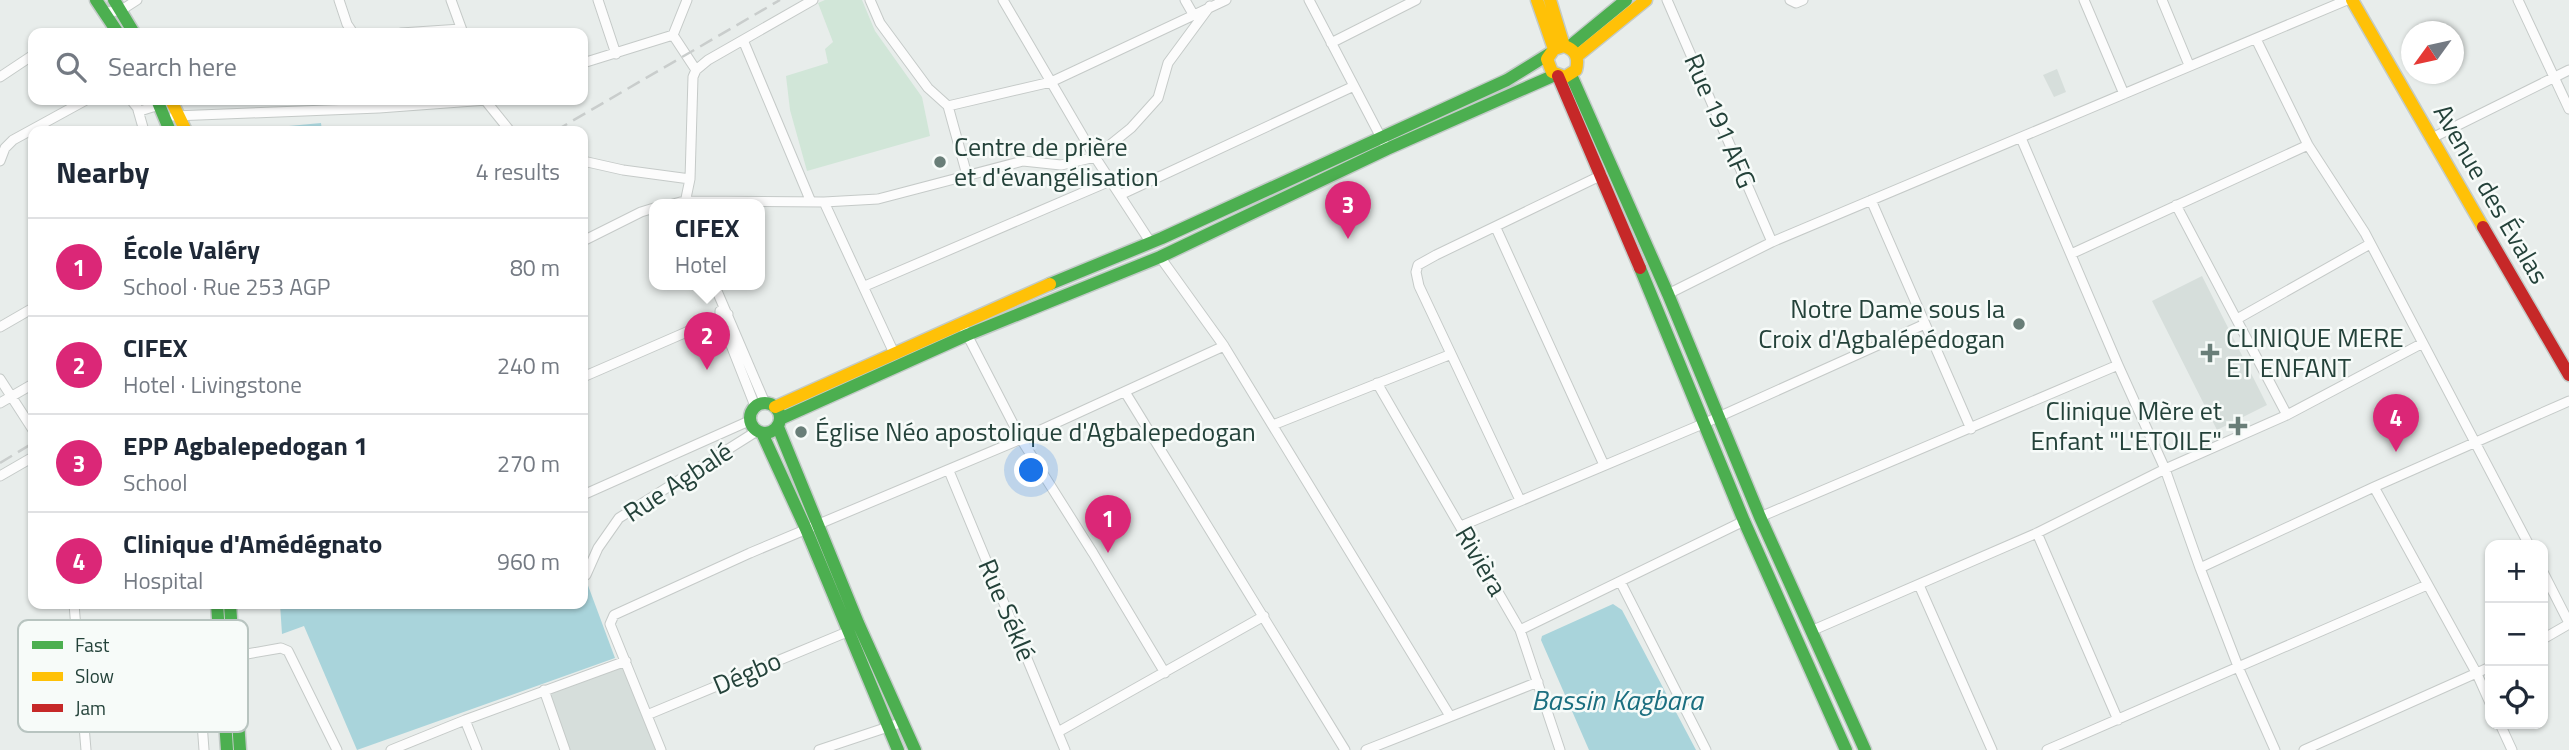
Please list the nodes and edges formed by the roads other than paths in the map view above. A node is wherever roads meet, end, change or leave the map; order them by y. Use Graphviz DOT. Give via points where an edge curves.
graph roads {
  1 [pos="96,0"];
  2 [pos="137,0"];
  3 [pos="339,0"];
  4 [pos="452,0"];
  5 [pos="598,0"];
  6 [pos="687,0"];
  7 [pos="813,0"];
  8 [pos="870,0"];
  9 [pos="1003,0"];
  10 [pos="1185,0"];
  11 [pos="1226,0"];
  12 [pos="1309,0"];
  13 [pos="1416,0"];
  14 [pos="1537,0"];
  15 [pos="1550,0"];
  16 [pos="1626,0"];
  17 [pos="1646,0"];
  18 [pos="1667,0"];
  19 [pos="1790,0"];
  20 [pos="1803,0"];
  21 [pos="2084,0"];
  22 [pos="2161,0"];
  23 [pos="2350,0"];
  24 [pos="2518,0"];
  25 [pos="117,5"];
  26 [pos="1210,6"];
  27 [pos="104,12"];
  28 [pos="1193,14"];
  29 [pos="115,28"];
  30 [pos="131,28"];
  31 [pos="350,28"];
  32 [pos="461,28"];
  33 [pos="673,35"];
  34 [pos="2256,39"];
  35 [pos="743,40"];
  36 [pos="1331,43"];
  37 [pos="1563,50"];
  38 [pos="616,54"];
  39 [pos="28,58"];
  40 [pos="588,62"];
  41 [pos="2189,65"];
  42 [pos="2569,70"];
  43 [pos="696,71"];
  44 [pos="1561,75"];
  45 [pos="0,77"];
  46 [pos="2553,79"];
  47 [pos="1051,82"];
  48 [pos="1354,86"];
  49 [pos="2124,94"];
  50 [pos="77,105"];
  51 [pos="134,105"];
  52 [pos="163,105"];
  53 [pos="419,105"];
  54 [pos="490,105"];
  55 [pos="948,106"];
  56 [pos="2569,109"];
  57 [pos="138,110"];
  58 [pos="180,115"];
  59 [pos="39,126"];
  60 [pos="143,126"];
  61 [pos="169,126"];
  62 [pos="184,126"];
  63 [pos="506,126"];
  64 [pos="28,132"];
  65 [pos="2021,138"];
  66 [pos="2432,138"];
  67 [pos="1384,143"];
  68 [pos="2308,145"];
  69 [pos="1095,157"];
  70 [pos="0,161"];
  71 [pos="588,162"];
  72 [pos="967,175"];
  73 [pos="1602,175"];
  74 [pos="690,179"];
  75 [pos="1110,181"];
  76 [pos="1120,195"];
  77 [pos="686,199"];
  78 [pos="1871,200"];
  79 [pos="765,202"];
  80 [pos="811,202"];
  81 [pos="824,202"];
  82 [pos="2176,205"];
  83 [pos="649,210"];
  84 [pos="1496,228"];
  85 [pos="588,238"];
  86 [pos="1772,242"];
  87 [pos="1151,243"];
  88 [pos="2370,244"];
  89 [pos="2071,254"];
  90 [pos="1160,257"];
  91 [pos="864,286"];
  92 [pos="716,290"];
  93 [pos="1668,294"];
  94 [pos="28,311"];
  95 [pos="724,315"];
  96 [pos="2237,319"];
  97 [pos="961,323"];
  98 [pos="1925,324"];
  99 [pos="0,327"];
  100 [pos="967,335"];
  101 [pos="2421,344"];
  102 [pos="1224,346"];
  103 [pos="894,353"];
  104 [pos="1449,355"];
  105 [pos="2118,365"];
  106 [pos="588,375"];
  107 [pos="2569,375"];
  108 [pos="0,379"];
  109 [pos="1377,383"];
  110 [pos="28,387"];
  111 [pos="1125,392"];
  112 [pos="11,397"];
  113 [pos="2569,401"];
  114 [pos="0,403"];
  115 [pos="765,405"];
  116 [pos="2287,415"];
  117 [pos="1719,417"];
  118 [pos="28,422"];
  119 [pos="779,423"];
  120 [pos="1705,423"];
  121 [pos="1273,425"];
  122 [pos="756,428"];
  123 [pos="1971,429"];
  124 [pos="1021,439"];
  125 [pos="2475,444"];
  126 [pos="28,460"];
  127 [pos="1604,465"];
  128 [pos="2165,469"];
  129 [pos="948,471"];
  130 [pos="0,476"];
  131 [pos="2374,486"];
  132 [pos="588,493"];
  133 [pos="1520,500"];
  134 [pos="1760,517"];
  135 [pos="1744,521"];
  136 [pos="1461,526"];
  137 [pos="811,527"];
  138 [pos="2037,533"];
  139 [pos="2526,540"];
  140 [pos="2200,568"];
  141 [pos="588,570"];
  142 [pos="2548,579"];
  143 [pos="1621,583"];
  144 [pos="1919,585"];
  145 [pos="2427,585"];
  146 [pos="2565,603"];
  147 [pos="1264,616"];
  148 [pos="2569,623"];
  149 [pos="1520,630"];
  150 [pos="1811,631"];
  151 [pos="847,632"];
  152 [pos="2548,636"];
  153 [pos="248,654"];
  154 [pos="626,661"];
  155 [pos="2239,668"];
  156 [pos="2485,670"];
  157 [pos="1165,673"];
  158 [pos="2477,674"];
  159 [pos="1538,682"];
  160 [pos="544,690"];
  161 [pos="2485,692"];
  162 [pos="647,715"];
  163 [pos="1450,716"];
  164 [pos="464,720"];
  165 [pos="2118,720"];
  166 [pos="903,722"];
  167 [pos="888,727"];
  168 [pos="2502,729"];
  169 [pos="84,732"];
  170 [pos="203,732"];
  171 [pos="228,732"];
  172 [pos="237,732"];
  173 [pos="1058,732"];
  174 [pos="842,746"];
  175 [pos="408,747"];
  176 [pos="86,750"];
  177 [pos="204,750"];
  178 [pos="228,750"];
  179 [pos="240,750"];
  180 [pos="337,750"];
  181 [pos="391,750"];
  182 [pos="477,750"];
  183 [pos="565,750"];
  184 [pos="661,750"];
  185 [pos="819,750"];
  186 [pos="898,750"];
  187 [pos="915,750"];
  188 [pos="1065,750"];
  189 [pos="1345,750"];
  190 [pos="1366,750"];
  191 [pos="1560,750"];
  192 [pos="1706,750"];
  193 [pos="1846,750"];
  194 [pos="1865,750"];
  195 [pos="1992,750"];
  196 [pos="2048,750"];
  197 [pos="2275,750"];
  198 [pos="2304,750"];
  199 [pos="2512,750"];
  1 -- 27 [label="street"];
  2 -- 25 [label="street"];
  3 -- 31 [label="street"];
  4 -- 32 [label="street"];
  5 -- 38 [label="street"];
  6 -- 33 [label="street"];
  7 -- 35 [label="street"];
  8 -- 55 [label="street" via="904,56"];
  9 -- 47 [label="street"];
  10 -- 28 [label="street"];
  11 -- 26 [label="street"];
  12 -- 36 [label="street"];
  13 -- 36 [label="street"];
  14 -- 37 [label="street"];
  15 -- 37 [label="street"];
  16 -- 37 [label="street"];
  17 -- 37 [label="street"];
  18 -- 86 [label="street, Rue 191 AFG"];
  19 -- 20 [label="street"];
  21 -- 49 [label="street"];
  22 -- 41 [label="street"];
  23 -- 34 [label="street"];
  23 -- 66 [label="street, Avenue des Évalas"];
  24 -- 46 [label="street"];
  25 -- 27 [label="street"];
  25 -- 30 [label="street"];
  26 -- 28 [label="street"];
  26 -- 69 [label="street" via="1168,63 1158,98"];
  27 -- 29 [label="street"];
  28 -- 47 [label="street"];
  33 -- 38 [label="street"];
  33 -- 43 [label="street"];
  34 -- 41 [label="street"];
  34 -- 68 [label="street"];
  35 -- 43 [label="street"];
  35 -- 80 [label="street"];
  36 -- 48 [label="street"];
  37 -- 44 [label="street" via="1548,65"];
  37 -- 44 [label="street" via="1576,70"];
  37 -- 67 [label="street"];
  38 -- 40 [label="street"];
  39 -- 45 [label="street"];
  41 -- 49 [label="street"];
  42 -- 46 [label="street"];
  43 -- 74 [label="street" via="691,88"];
  44 -- 67 [label="street"];
  44 -- 73 [label="street"];
  44 -- 93 [label="street"];
  46 -- 56 [label="street"];
  46 -- 66 [label="street"];
  47 -- 55 [label="street"];
  47 -- 69 [label="street"];
  48 -- 67 [label="street"];
  48 -- 76 [label="street"];
  49 -- 65 [label="street"];
  50 -- 59 [label="street"];
  51 -- 57 [label="street"];
  52 -- 57 [label="street"];
  52 -- 58 [label="street"];
  52 -- 61 [label="street"];
  53 -- 58 [label="street"];
  54 -- 63 [label="street"];
  55 -- 72 [label="street"];
  57 -- 60 [label="street"];
  58 -- 62 [label="street"];
  64 -- 70 [label="street" via="5,148"];
  65 -- 78 [label="street"];
  65 -- 89 [label="street"];
  66 -- 107 [label="street, Avenue des Évalas"];
  67 -- 87 [label="street"];
  67 -- 90 [label="street"];
  68 -- 82 [label="street"];
  68 -- 88 [label="street"];
  69 -- 72 [label="street" via="1061,165 1023,161"];
  69 -- 75 [label="street"];
  71 -- 74 [label="street"];
  72 -- 81 [label="street" via="878,199"];
  73 -- 84 [label="street"];
  73 -- 120 [label="street"];
  74 -- 77 [label="street"];
  75 -- 76 [label="street"];
  75 -- 91 [label="street"];
  76 -- 87 [label="street"];
  78 -- 86 [label="street"];
  78 -- 98 [label="street"];
  79 -- 80 [label="street"];
  80 -- 81 [label="street"];
  81 -- 91 [label="street"];
  82 -- 89 [label="street"];
  82 -- 96 [label="street"];
  83 -- 85 [label="street"];
  84 -- 104 [label="street" via="1418,265 1416,279"];
  84 -- 127 [label="street"];
  86 -- 93 [label="street"];
  87 -- 90 [label="street"];
  87 -- 97 [label="street"];
  88 -- 96 [label="street"];
  88 -- 101 [label="street"];
  89 -- 105 [label="street"];
  90 -- 100 [label="street"];
  90 -- 102 [label="street"];
  91 -- 103 [label="street"];
  92 -- 95 [label="street"];
  93 -- 117 [label="street"];
  94 -- 99 [label="street"];
  95 -- 106 [label="street"];
  95 -- 115 [label="street"];
  96 -- 116 [label="street"];
  97 -- 100 [label="street"];
  97 -- 103 [label="street"];
  98 -- 117 [label="street"];
  98 -- 123 [label="street"];
  100 -- 119 [label="street"];
  100 -- 124 [label="street"];
  101 -- 116 [label="street"];
  101 -- 125 [label="street"];
  102 -- 111 [label="street"];
  102 -- 121 [label="street"];
  103 -- 115 [label="street"];
  104 -- 109 [label="street"];
  104 -- 133 [label="street"];
  105 -- 123 [label="street"];
  105 -- 128 [label="street"];
  108 -- 112 [label="street"];
  109 -- 121 [label="street"];
  109 -- 136 [label="street, Rivièra"];
  110 -- 112 [label="street"];
  111 -- 124 [label="street"];
  111 -- 147 [label="street"];
  112 -- 114 [label="street"];
  112 -- 118 [label="street"];
  113 -- 125 [label="street"];
  115 -- 119 [label="street"];
  115 -- 122 [label="street"];
  116 -- 128 [label="street"];
  117 -- 120 [label="street"];
  117 -- 134 [label="street"];
  119 -- 122 [label="street" via="768,433"];
  119 -- 137 [label="street"];
  120 -- 127 [label="street"];
  120 -- 135 [label="street"];
  121 -- 163 [label="street"];
  122 -- 132 [label="street, Rue Agbalé"];
  122 -- 137 [label="street"];
  122 -- 141 [label="street, Rue Agbalé" via="619,518"];
  123 -- 134 [label="street"];
  124 -- 129 [label="street"];
  124 -- 157 [label="street"];
  125 -- 131 [label="street"];
  125 -- 139 [label="street"];
  126 -- 130 [label="street"];
  127 -- 133 [label="street"];
  128 -- 138 [label="street"];
  128 -- 140 [label="street"];
  129 -- 137 [label="street"];
  129 -- 173 [label="street, Rue Séklé"];
  131 -- 140 [label="street"];
  131 -- 145 [label="street"];
  133 -- 136 [label="street"];
  134 -- 150 [label="street"];
  135 -- 143 [label="street"];
  135 -- 193 [label="street"];
  136 -- 149 [label="street, Rivièra"];
  137 -- 151 [label="street"];
  137 -- 154 [label="street" via="614,615 610,624"];
  137 -- 166 [label="street"];
  138 -- 144 [label="street"];
  138 -- 165 [label="street"];
  140 -- 155 [label="street"];
  142 -- 146 [label="street"];
  143 -- 149 [label="street"];
  143 -- 192 [label="street"];
  144 -- 150 [label="street"];
  144 -- 195 [label="street"];
  145 -- 155 [label="street"];
  145 -- 158 [label="street"];
  146 -- 148 [label="street"];
  147 -- 157 [label="street"];
  147 -- 189 [label="street"];
  148 -- 152 [label="street"];
  149 -- 159 [label="street, Rivièra"];
  150 -- 194 [label="street"];
  151 -- 162 [label="street, Dégbo"];
  151 -- 167 [label="street"];
  153 -- 180 [label="street" via="281,648 288,651"];
  154 -- 160 [label="street"];
  154 -- 162 [label="street"];
  155 -- 165 [label="street"];
  155 -- 197 [label="street"];
  156 -- 158 [label="street"];
  157 -- 173 [label="street"];
  158 -- 161 [label="street"];
  158 -- 198 [label="street"];
  159 -- 163 [label="street"];
  159 -- 191 [label="street, Rivièra"];
  160 -- 164 [label="street"];
  160 -- 183 [label="street"];
  162 -- 184 [label="street"];
  163 -- 190 [label="street"];
  164 -- 175 [label="street"];
  164 -- 182 [label="street"];
  165 -- 196 [label="street"];
  166 -- 167 [label="street"];
  166 -- 187 [label="street"];
  167 -- 174 [label="street"];
  167 -- 186 [label="street"];
  168 -- 199 [label="street"];
  169 -- 176 [label="street"];
  170 -- 177 [label="street"];
  171 -- 178 [label="street"];
  172 -- 179 [label="street"];
  173 -- 188 [label="street, Rue Séklé"];
  174 -- 185 [label="street"];
  175 -- 181 [label="street"];
}
